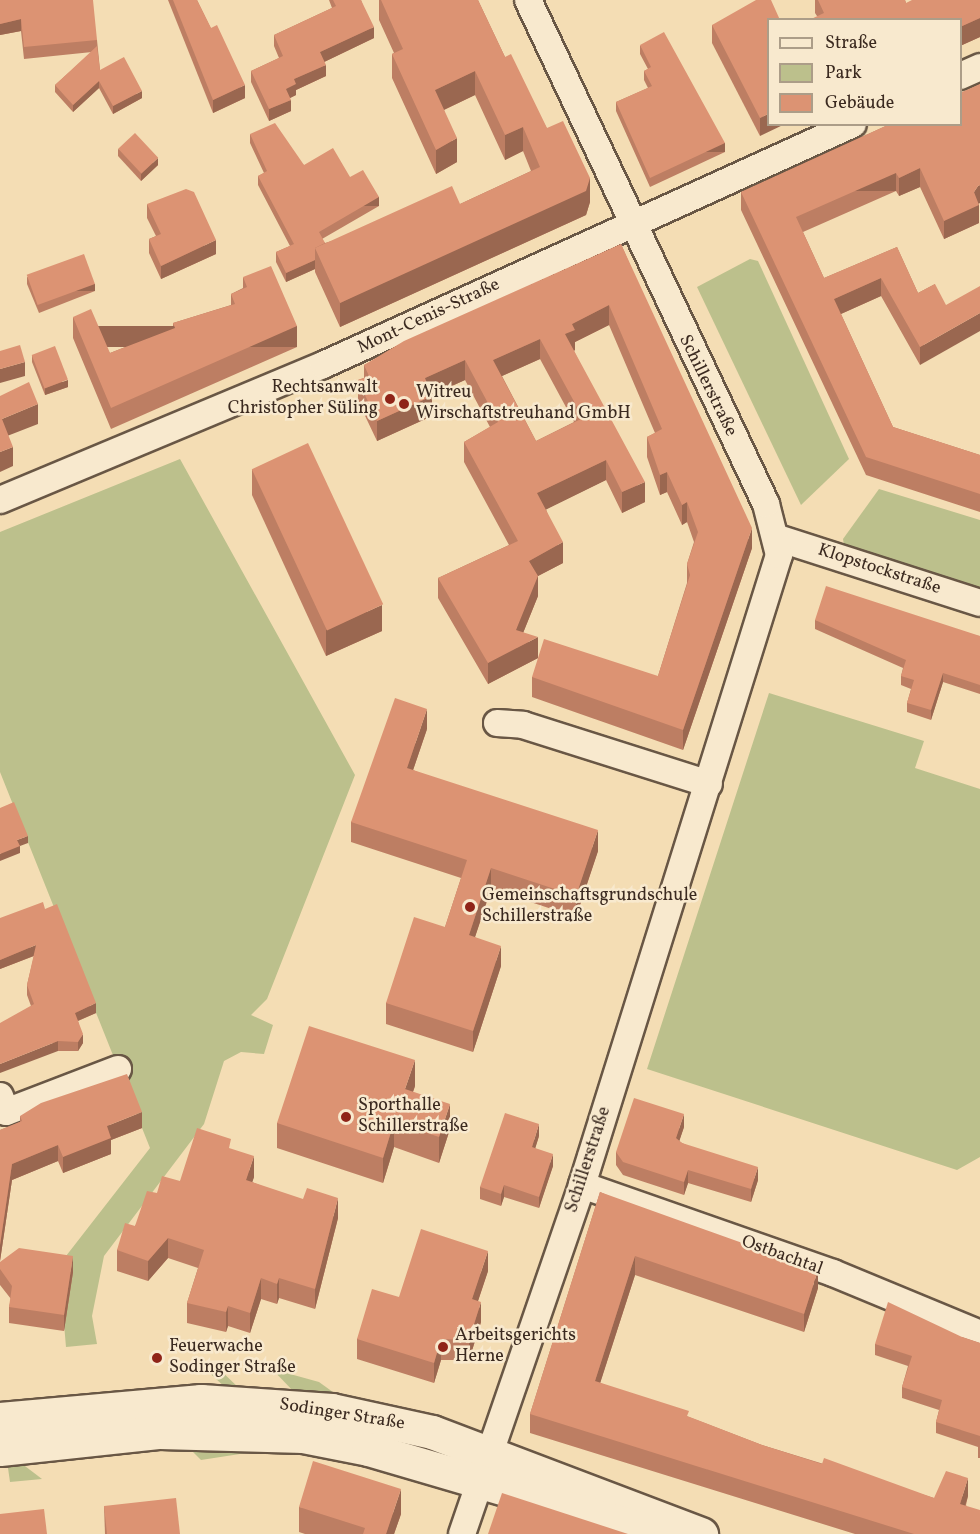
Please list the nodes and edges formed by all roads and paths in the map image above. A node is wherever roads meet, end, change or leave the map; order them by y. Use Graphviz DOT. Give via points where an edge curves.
graph roads {
  1 [pos="528,0"];
  2 [pos="980,67"];
  3 [pos="962,75"];
  4 [pos="849,126"];
  5 [pos="632,225"];
  6 [pos="0,500"];
  7 [pos="778,538"];
  8 [pos="980,603"];
  9 [pos="497,723"];
  10 [pos="709,784"];
  11 [pos="118,1069"];
  12 [pos="0,1096"];
  13 [pos="582,1185"];
  14 [pos="980,1334"];
  15 [pos="0,1419"];
  16 [pos="0,1449"];
  17 [pos="484,1468"];
  18 [pos="462,1534"];
  19 [pos="660,1534"];
  20 [pos="700,1534"];
  1 -- 5 [label="street, Schillerstraße"];
  2 -- 3 [label="street"];
  4 -- 5 [label="street, Mont-Cenis-Straße"];
  5 -- 6 [label="street, Mont-Cenis-Straße" via="312,370"];
  5 -- 7 [label="street, Schillerstraße"];
  7 -- 8 [label="street, Klopstockstraße"];
  7 -- 10 [label="street, Schillerstraße" via="777,571"];
  9 -- 10 [label="street" via="523,725"];
  10 -- 13 [label="street, Schillerstraße"];
  11 -- 12 [label="street" via="6,1112"];
  13 -- 14 [label="street, Ostbachtal" via="832,1273"];
  13 -- 17 [label="street, Schillerstraße"];
  15 -- 17 [label="main road, Sodinger Straße" via="165,1402 293,1405 399,1422"];
  16 -- 17 [label="main road, Sodinger Straße" via="160,1432 249,1431"];
  17 -- 18 [label="street, Schillerstraße"];
  17 -- 19 [label="main road, Sodinger Straße"];
  17 -- 20 [label="main road, Sodinger Straße"];
}
